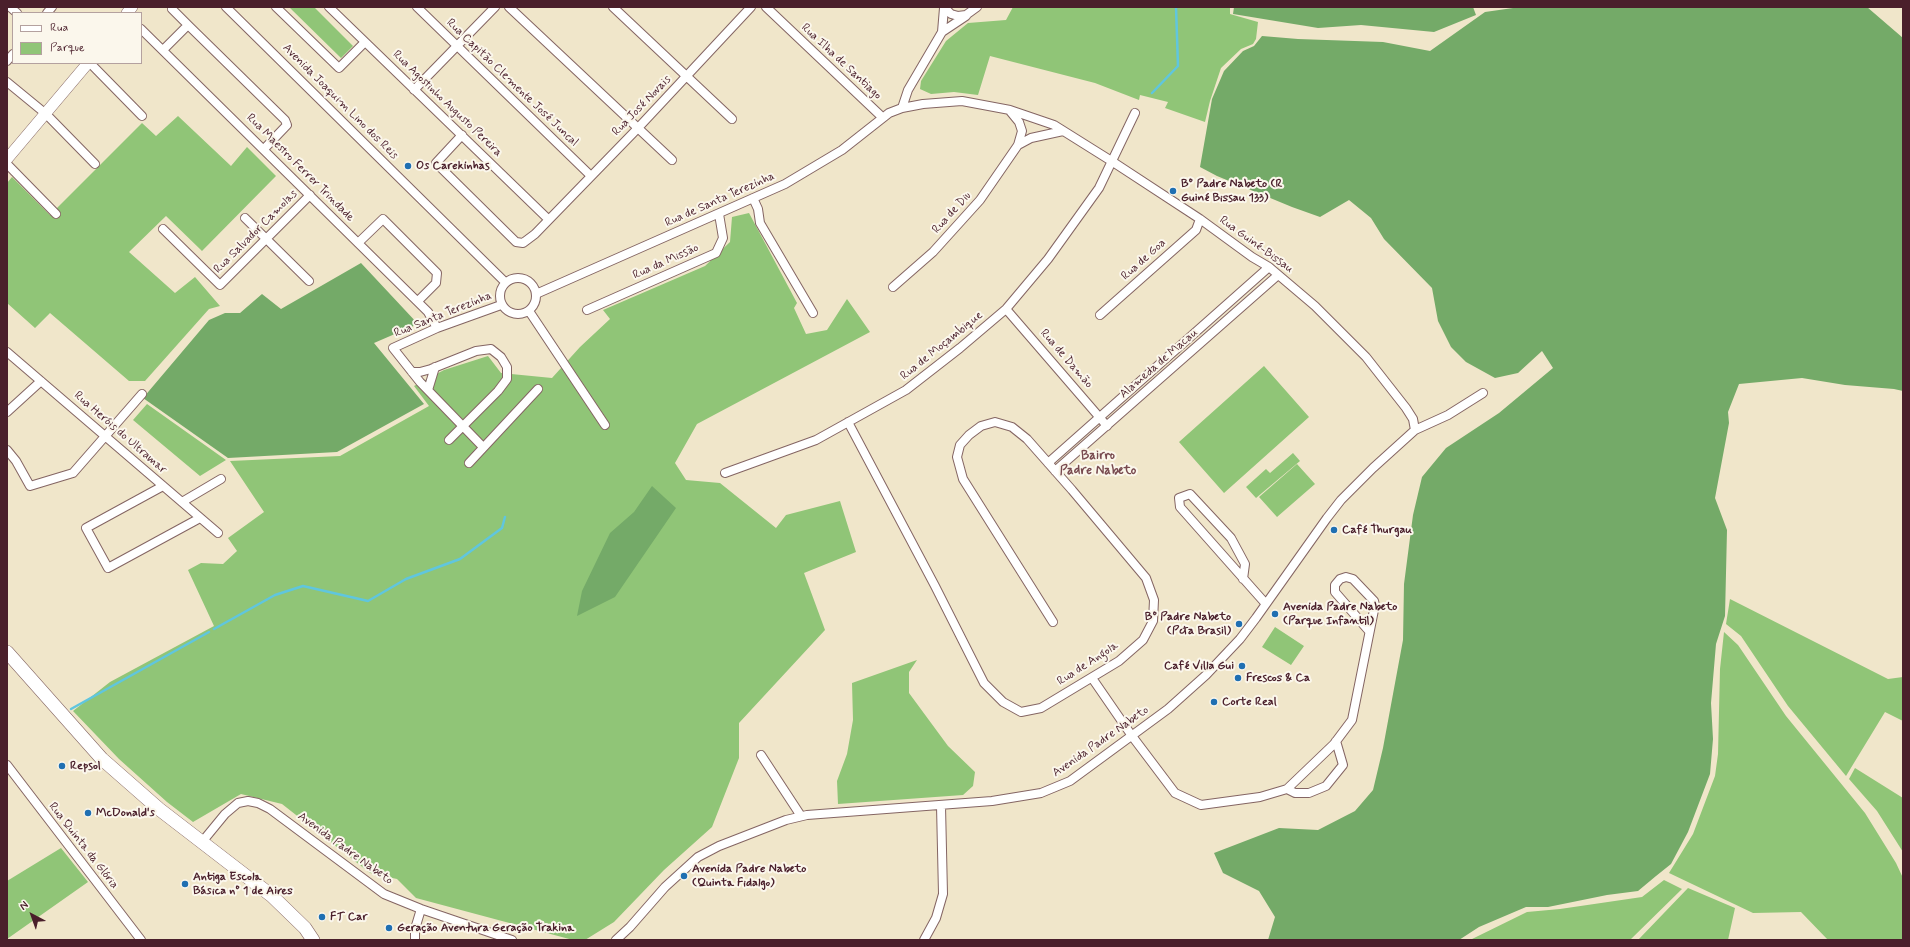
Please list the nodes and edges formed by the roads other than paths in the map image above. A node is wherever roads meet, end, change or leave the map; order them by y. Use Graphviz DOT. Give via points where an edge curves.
graph roads {
  1 [pos="226,7"];
  2 [pos="276,7"];
  3 [pos="329,7"];
  4 [pos="417,7"];
  5 [pos="495,7"];
  6 [pos="509,7"];
  7 [pos="613,7"];
  8 [pos="751,7"];
  9 [pos="766,7"];
  10 [pos="977,7"];
  11 [pos="944,8"];
  12 [pos="172,9"];
  13 [pos="966,15"];
  14 [pos="188,25"];
  15 [pos="142,30"];
  16 [pos="942,32"];
  17 [pos="365,42"];
  18 [pos="457,46"];
  19 [pos="163,50"];
  20 [pos="88,64"];
  21 [pos="90,64"];
  22 [pos="687,77"];
  23 [pos="7,82"];
  24 [pos="414,90"];
  25 [pos="902,108"];
  26 [pos="1010,110"];
  27 [pos="1135,113"];
  28 [pos="46,114"];
  29 [pos="142,116"];
  30 [pos="882,117"];
  31 [pos="732,119"];
  32 [pos="638,128"];
  33 [pos="1063,131"];
  34 [pos="462,135"];
  35 [pos="1018,144"];
  36 [pos="264,150"];
  37 [pos="7,159"];
  38 [pos="672,160"];
  39 [pos="1113,162"];
  40 [pos="7,164"];
  41 [pos="96,164"];
  42 [pos="590,176"];
  43 [pos="310,195"];
  44 [pos="753,198"];
  45 [pos="56,214"];
  46 [pos="719,214"];
  47 [pos="245,218"];
  48 [pos="548,219"];
  49 [pos="1200,219"];
  50 [pos="163,229"];
  51 [pos="266,239"];
  52 [pos="358,243"];
  53 [pos="1269,267"];
  54 [pos="1278,275"];
  55 [pos="309,281"];
  56 [pos="505,282"];
  57 [pos="893,287"];
  58 [pos="536,294"];
  59 [pos="418,301"];
  60 [pos="501,305"];
  61 [pos="1006,309"];
  62 [pos="528,310"];
  63 [pos="587,310"];
  64 [pos="813,313"];
  65 [pos="1100,315"];
  66 [pos="437,328"];
  67 [pos="7,352"];
  68 [pos="435,367"];
  69 [pos="412,372"];
  70 [pos="41,381"];
  71 [pos="538,389"];
  72 [pos="428,390"];
  73 [pos="1483,393"];
  74 [pos="142,394"];
  75 [pos="7,412"];
  76 [pos="1100,416"];
  77 [pos="848,422"];
  78 [pos="463,426"];
  79 [pos="605,426"];
  80 [pos="1108,426"];
  81 [pos="1415,430"];
  82 [pos="105,436"];
  83 [pos="449,440"];
  84 [pos="483,447"];
  85 [pos="7,450"];
  86 [pos="469,463"];
  87 [pos="1048,463"];
  88 [pos="1055,472"];
  89 [pos="725,473"];
  90 [pos="221,479"];
  91 [pos="163,486"];
  92 [pos="182,502"];
  93 [pos="200,518"];
  94 [pos="218,533"];
  95 [pos="1243,579"];
  96 [pos="1266,604"];
  97 [pos="1053,622"];
  98 [pos="1369,631"];
  99 [pos="7,652"];
  100 [pos="1092,678"];
  101 [pos="1132,736"];
  102 [pos="1336,741"];
  103 [pos="761,755"];
  104 [pos="7,765"];
  105 [pos="1287,789"];
  106 [pos="941,806"];
  107 [pos="801,816"];
  108 [pos="202,842"];
  109 [pos="421,910"];
  110 [pos="141,940"];
  111 [pos="313,940"];
  112 [pos="415,940"];
  113 [pos="512,940"];
  114 [pos="616,940"];
  115 [pos="924,940"];
  1 -- 56 [label="street, Avenida Joaquim Lino dos Reis"];
  2 -- 17 [label="street" via="339,68"];
  3 -- 17 [label="street, Rua Agostinho Augusto Pereira"];
  4 -- 18 [label="street, Rua Capitão Clemente José Juncal"];
  5 -- 18 [label="street"];
  6 -- 32 [label="street"];
  7 -- 22 [label="street"];
  8 -- 22 [label="street, Rua José Novais"];
  9 -- 30 [label="street, Rua Ilha de Santiago"];
  10 -- 13 [label="street"];
  11 -- 13 [label="street" via="951,14"];
  11 -- 16 [label="street"];
  12 -- 14 [label="street"];
  13 -- 16 [label="street"];
  14 -- 19 [label="street"];
  14 -- 36 [label="street" via="287,122"];
  15 -- 19 [label="street, Rua Maestro Ferrer Trindade"];
  16 -- 25 [label="street" via="908,90"];
  17 -- 24 [label="street, Rua Agostinho Augusto Pereira"];
  18 -- 24 [label="street"];
  18 -- 42 [label="street, Rua Capitão Clemente José Juncal"];
  19 -- 36 [label="street, Rua Maestro Ferrer Trindade"];
  20 -- 28 [label="street"];
  21 -- 29 [label="street"];
  22 -- 31 [label="street"];
  22 -- 32 [label="street, Rua José Novais"];
  23 -- 28 [label="street"];
  24 -- 34 [label="street, Rua Agostinho Augusto Pereira"];
  25 -- 26 [label="street, Rua Guiné-Bissau" via="962,101"];
  25 -- 30 [label="street, Rua de Santa Terezinha"];
  26 -- 33 [label="street, Rua Guiné-Bissau"];
  26 -- 35 [label="street, Rua de Diu" via="1022,131"];
  27 -- 39 [label="street, Rua de Moçambique"];
  28 -- 37 [label="street"];
  28 -- 41 [label="street"];
  30 -- 44 [label="street, Rua de Santa Terezinha" via="842,150 785,184"];
  32 -- 38 [label="street"];
  32 -- 42 [label="street, Rua José Novais"];
  33 -- 35 [label="street" via="1031,138"];
  33 -- 39 [label="street, Rua Guiné-Bissau"];
  34 -- 48 [label="street, Rua Agostinho Augusto Pereira"];
  34 -- 48 [label="street, Rua José Novais" via="436,163 516,242 523,243"];
  35 -- 57 [label="street, Rua de Diu" via="980,200 933,252"];
  36 -- 43 [label="street, Rua Maestro Ferrer Trindade"];
  39 -- 49 [label="street, Rua Guiné-Bissau"];
  39 -- 61 [label="street, Rua de Moçambique" via="1099,188 1048,259"];
  40 -- 45 [label="street"];
  42 -- 48 [label="street, Rua José Novais"];
  43 -- 51 [label="street, Rua Salvador Camolas"];
  43 -- 52 [label="street, Rua Maestro Ferrer Trindade"];
  44 -- 46 [label="street, Rua de Santa Terezinha"];
  44 -- 64 [label="street" via="760,223"];
  46 -- 58 [label="street, Rua de Santa Terezinha"];
  46 -- 63 [label="street, Rua da Missão" via="723,238 716,253"];
  47 -- 51 [label="street"];
  49 -- 53 [label="street, Rua Guiné-Bissau"];
  49 -- 65 [label="street, Rua de Goa" via="1196,230"];
  50 -- 51 [label="street, Rua Salvador Camolas" via="220,285"];
  51 -- 55 [label="street"];
  52 -- 59 [label="street, Rua Maestro Ferrer Trindade"];
  52 -- 59 [label="street" via="383,219 437,273 436,283"];
  53 -- 54 [label="street, Rua Guiné-Bissau"];
  53 -- 76 [label="street, Alameda de Macau"];
  54 -- 80 [label="street, Alameda de Macau"];
  54 -- 81 [label="street, Rua Guiné-Bissau" via="1316,306 1366,357 1406,408 1413,419"];
  56 -- 58 [label="street" via="516,277 523,278 530,282"];
  56 -- 60 [label="street" via="500,291"];
  58 -- 62 [label="street" via="535,301"];
  59 -- 66 [label="street, Rua Maestro Ferrer Trindade"];
  60 -- 62 [label="street" via="512,314"];
  60 -- 66 [label="street, Rua Santa Terezinha"];
  61 -- 76 [label="street, Rua de Damão"];
  61 -- 77 [label="street, Rua de Moçambique" via="906,390"];
  62 -- 79 [label="street"];
  66 -- 69 [label="street, Rua Santa Terezinha" via="393,348"];
  67 -- 70 [label="street, Rua Heróis do Ultramar"];
  68 -- 69 [label="street"];
  68 -- 72 [label="street"];
  68 -- 78 [label="street" via="476,351 491,349 501,357 507,368 507,379 498,391"];
  69 -- 72 [label="street"];
  70 -- 75 [label="street"];
  70 -- 82 [label="street, Rua Heróis do Ultramar"];
  71 -- 84 [label="street"];
  72 -- 78 [label="street"];
  73 -- 81 [label="street, Avenida Padre Nabeto" via="1448,415"];
  74 -- 82 [label="street"];
  76 -- 80 [label="street, Rua de Damão"];
  76 -- 87 [label="street, Alameda de Macau"];
  77 -- 89 [label="street, Rua de Moçambique" via="816,440"];
  77 -- 100 [label="street, Rua de Angola" via="984,684 1003,702 1021,712 1041,708"];
  78 -- 83 [label="street"];
  78 -- 84 [label="street"];
  80 -- 88 [label="street, Alameda de Macau"];
  81 -- 96 [label="street, Avenida Padre Nabeto" via="1341,500"];
  82 -- 85 [label="street" via="73,473 30,486"];
  82 -- 91 [label="street, Rua Heróis do Ultramar"];
  84 -- 86 [label="street"];
  87 -- 88 [label="street, Rua de Angola"];
  87 -- 97 [label="street, Rua de Angola" via="1012,427 995,422 981,426 969,435 960,445 957,457 963,479"];
  88 -- 100 [label="street, Rua de Angola" via="1146,578 1154,600 1153,621 1143,640 1119,661"];
  90 -- 92 [label="street"];
  91 -- 92 [label="street, Rua Heróis do Ultramar"];
  91 -- 93 [label="street" via="86,528 108,568"];
  92 -- 93 [label="street, Rua Heróis do Ultramar"];
  93 -- 94 [label="street, Rua Heróis do Ultramar"];
  95 -- 95 [label="street" via="1244,564 1232,538 1190,494 1179,498 1180,507"];
  95 -- 96 [label="street"];
  96 -- 101 [label="street, Avenida Padre Nabeto" via="1240,639 1206,675 1168,709"];
  98 -- 98 [label="street" via="1335,592 1334,585 1340,579 1352,579 1374,601"];
  98 -- 102 [label="street" via="1352,720"];
  99 -- 108 [label="main road" via="102,759 159,809"];
  100 -- 101 [label="street"];
  101 -- 105 [label="street" via="1175,793 1201,805 1260,797"];
  101 -- 106 [label="street, Avenida Padre Nabeto" via="1070,781 1056,788 1029,796"];
  102 -- 105 [label="street"];
  102 -- 105 [label="street" via="1343,764 1326,786 1309,793 1295,793"];
  103 -- 107 [label="street"];
  104 -- 110 [label="street, Rua Quinta da Glória"];
  106 -- 107 [label="street, Avenida Padre Nabeto"];
  106 -- 115 [label="street" via="943,894 936,918"];
  107 -- 114 [label="street, Avenida Padre Nabeto" via="719,846 698,857"];
  108 -- 109 [label="street, Avenida Padre Nabeto" via="225,814 238,803 258,803 270,809 384,894"];
  108 -- 111 [label="main road" via="290,911"];
  109 -- 112 [label="street" via="415,929"];
  109 -- 113 [label="street, Avenida Padre Nabeto"];
}
